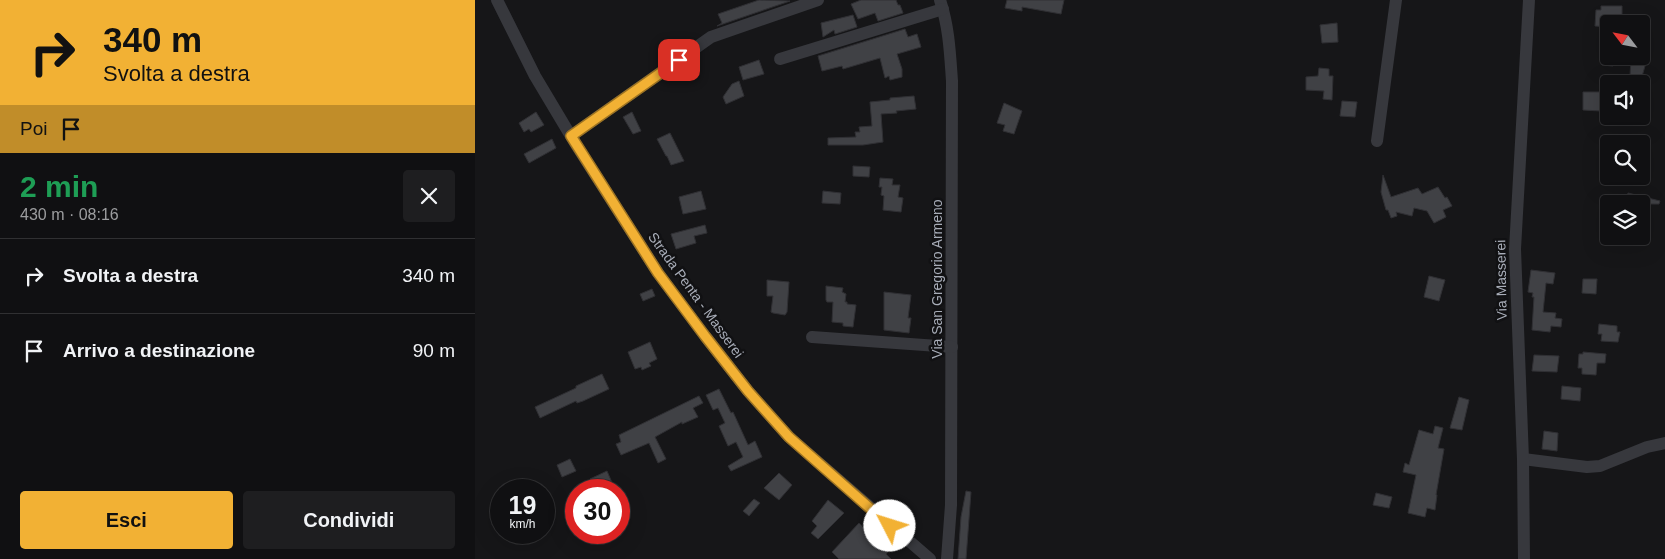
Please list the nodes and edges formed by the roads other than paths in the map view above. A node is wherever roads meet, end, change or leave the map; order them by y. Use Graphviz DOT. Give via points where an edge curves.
graph roads {
  1 [pos="497,0"];
  2 [pos="818,0"];
  3 [pos="1396,0"];
  4 [pos="1529,0"];
  5 [pos="942,4"];
  6 [pos="781,59"];
  7 [pos="571,136"];
  8 [pos="1377,141"];
  9 [pos="812,337"];
  10 [pos="952,347"];
  11 [pos="1665,443"];
  12 [pos="1523,459"];
  13 [pos="930,559"];
  14 [pos="947,559"];
  15 [pos="1524,559"];
  1 -- 7 [label="street, Strada Penta - Masserei" via="535,76"];
  2 -- 7 [label="street" via="711,37"];
  3 -- 8 [label="street"];
  4 -- 12 [label="street, Via Masserei" via="1515,249"];
  5 -- 6 [label="street"];
  5 -- 10 [label="street, Via San Gregorio Armeno" via="949,32 952,81"];
  7 -- 13 [label="street, Strada Penta - Masserei" via="658,273 748,391 789,437"];
  9 -- 10 [label="street"];
  10 -- 14 [label="street, Via San Gregorio Armeno" via="951,505"];
  11 -- 12 [label="street" via="1600,466"];
  12 -- 15 [label="street, Via Masserei"];
}
